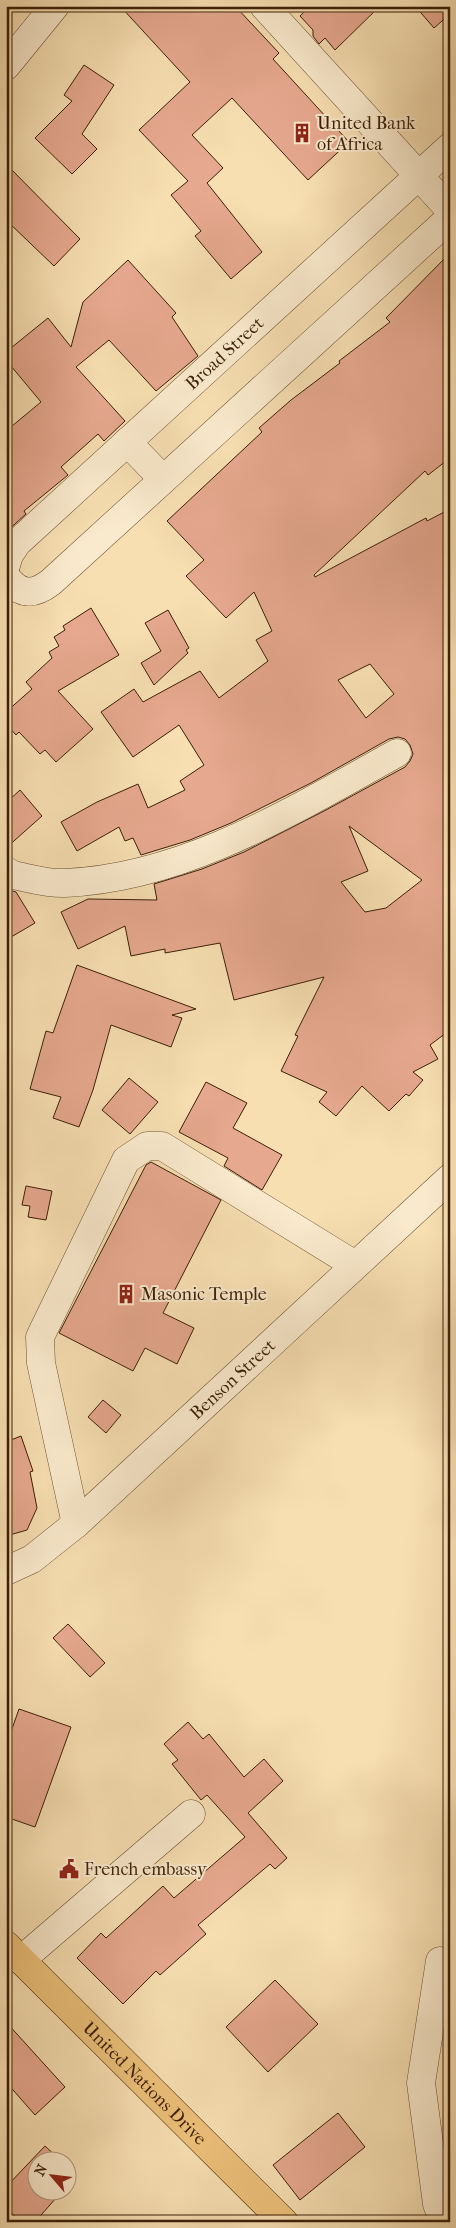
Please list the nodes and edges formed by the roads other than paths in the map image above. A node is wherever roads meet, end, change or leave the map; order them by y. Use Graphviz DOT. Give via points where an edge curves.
graph roads {
  1 [pos="55,6"];
  2 [pos="264,6"];
  3 [pos="6,66"];
  4 [pos="450,147"];
  5 [pos="418,176"];
  6 [pos="450,210"];
  7 [pos="450,218"];
  8 [pos="127,442"];
  9 [pos="163,479"];
  10 [pos="8,579"];
  11 [pos="397,753"];
  12 [pos="6,871"];
  13 [pos="450,1178"];
  14 [pos="355,1265"];
  15 [pos="76,1524"];
  16 [pos="6,1571"];
  17 [pos="191,1814"];
  18 [pos="14,1953"];
  19 [pos="440,1962"];
  20 [pos="284,2222"];
  21 [pos="444,2222"];
  1 -- 3 [label="street"];
  2 -- 5 [label="street"];
  4 -- 5 [label="street, Broad Street"];
  5 -- 6 [label="street"];
  5 -- 8 [label="street, Broad Street"];
  7 -- 9 [label="street, Broad Street"];
  8 -- 9 [label="street"];
  8 -- 10 [label="street, Broad Street" via="17,543 9,555"];
  9 -- 10 [label="street, Broad Street" via="39,591 20,591"];
  11 -- 12 [label="street" via="254,829 183,860 120,877 63,883 12,875"];
  13 -- 14 [label="street, Benson Street"];
  14 -- 15 [label="street, Benson Street"];
  14 -- 15 [label="street" via="162,1146 147,1146 126,1160 40,1337 40,1363"];
  15 -- 16 [label="street, Benson Street" via="32,1559"];
  17 -- 18 [label="street"];
  18 -- 20 [label="main road, United Nations Drive"];
  19 -- 21 [label="street" via="421,2083 437,2204"];
}
